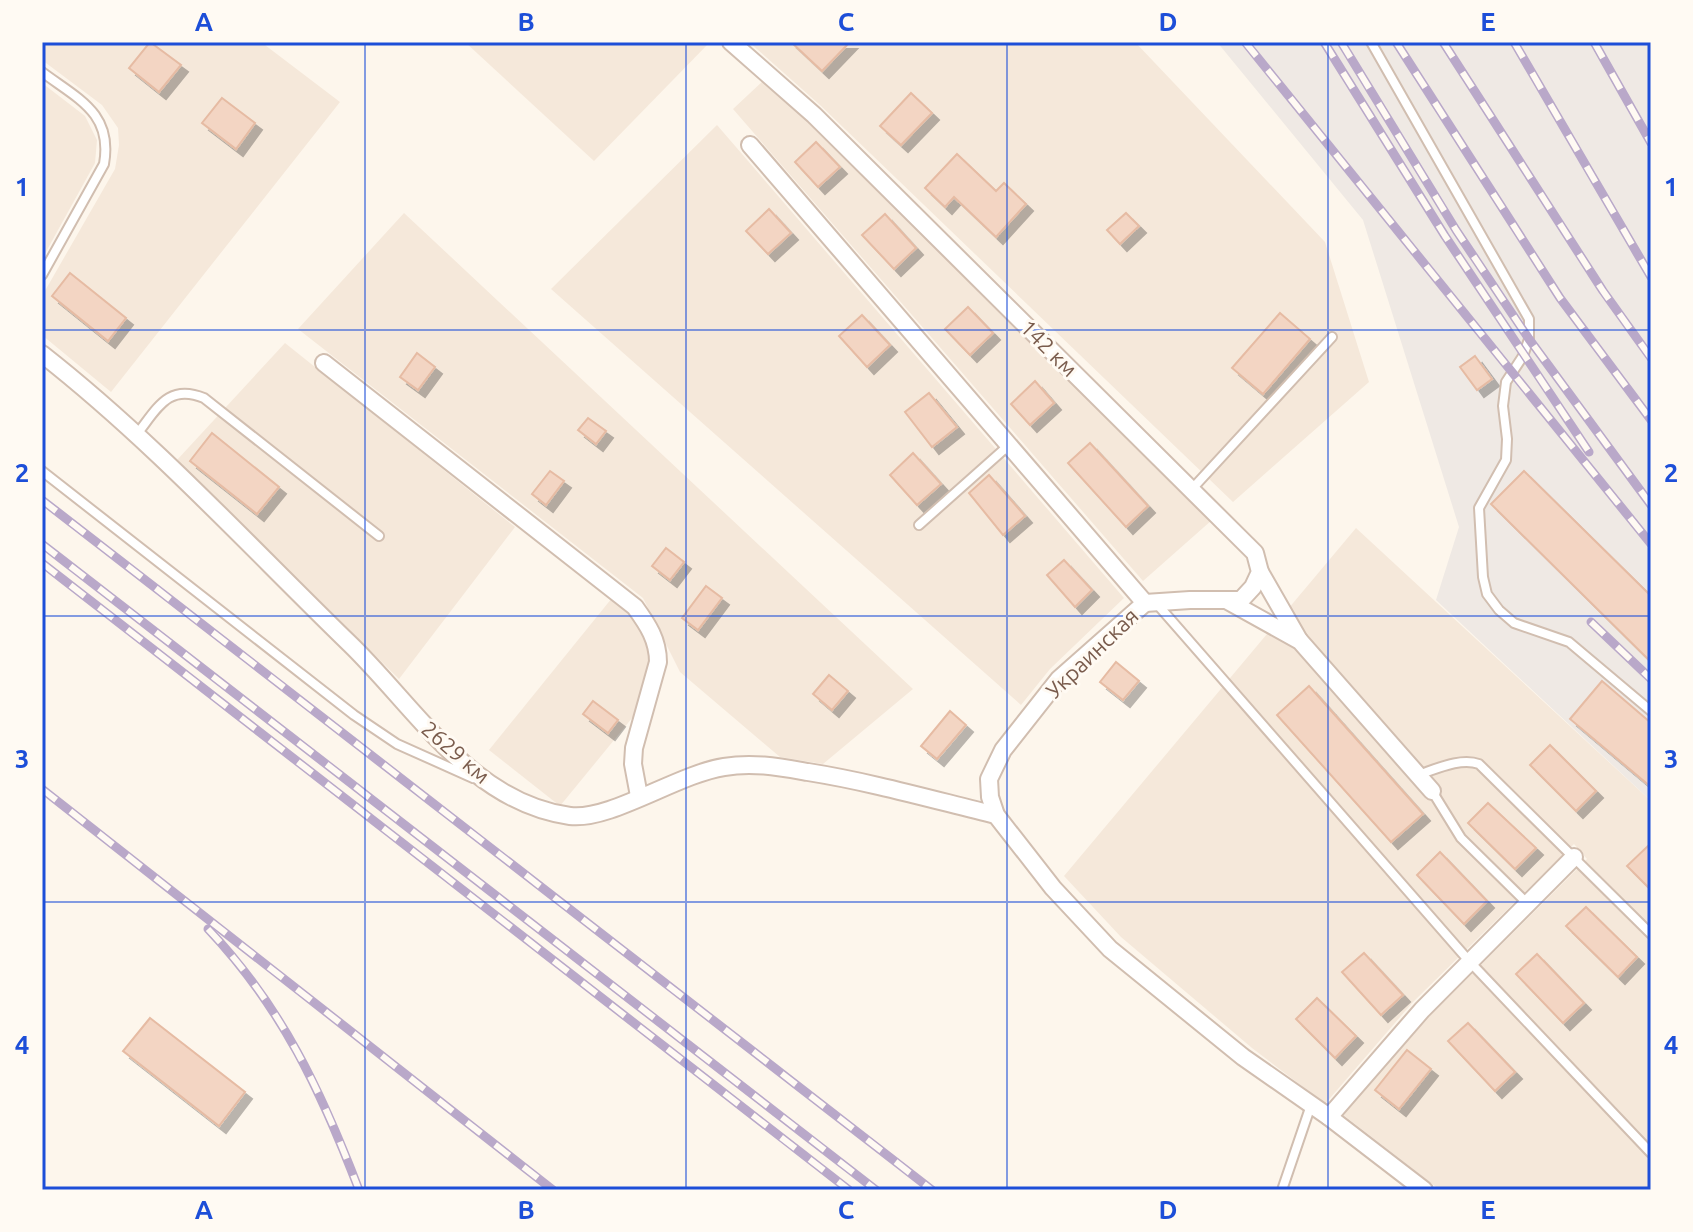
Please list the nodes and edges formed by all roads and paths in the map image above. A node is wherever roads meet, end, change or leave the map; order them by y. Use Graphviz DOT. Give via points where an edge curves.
graph roads {
  1 [pos="731,42"];
  2 [pos="1371,42"];
  3 [pos="42,72"];
  4 [pos="750,145"];
  5 [pos="42,275"];
  6 [pos="1332,337"];
  7 [pos="42,354"];
  8 [pos="324,363"];
  9 [pos="137,434"];
  10 [pos="1009,445"];
  11 [pos="42,471"];
  12 [pos="1191,490"];
  13 [pos="919,525"];
  14 [pos="379,536"];
  15 [pos="1260,572"];
  16 [pos="1228,601"];
  17 [pos="1150,602"];
  18 [pos="1300,641"];
  19 [pos="1651,711"];
  20 [pos="1418,775"];
  21 [pos="500,789"];
  22 [pos="1432,791"];
  23 [pos="639,796"];
  24 [pos="996,815"];
  25 [pos="1574,857"];
  26 [pos="1528,904"];
  27 [pos="1651,934"];
  28 [pos="1470,962"];
  29 [pos="1311,1105"];
  30 [pos="1329,1117"];
  31 [pos="1651,1153"];
  32 [pos="1282,1190"];
  33 [pos="1424,1190"];
  1 -- 12 [label="street, 142 км" via="814,115"];
  2 -- 19 [label="lane" via="1529,319 1523,356 1506,382 1506,460 1479,508 1487,594 1514,623 1569,642"];
  3 -- 5 [label="lane" via="94,111 107,148 104,164"];
  4 -- 10 [label="street, Украинская"];
  6 -- 12 [label="lane"];
  7 -- 9 [label="street, 2629 км"];
  8 -- 23 [label="street" via="635,607 658,648 634,748"];
  9 -- 14 [label="lane" via="171,395 195,394"];
  9 -- 21 [label="street, 2629 км" via="356,649 415,717"];
  10 -- 13 [label="lane"];
  10 -- 17 [label="street, Украинская"];
  11 -- 21 [label="lane" via="354,715 397,744"];
  12 -- 15 [label="street, 142 км" via="1255,553"];
  15 -- 16 [label="street" via="1241,600"];
  15 -- 18 [label="street, 142 км"];
  16 -- 17 [label="street"];
  16 -- 18 [label="street"];
  17 -- 24 [label="street, Украинская" via="1059,679 1003,750 989,779"];
  17 -- 28 [label="lane"];
  18 -- 20 [label="street"];
  20 -- 22 [label="street"];
  20 -- 25 [label="lane" via="1471,760 1479,764"];
  21 -- 23 [label="street, 2629 км" via="535,807 571,816 599,814"];
  22 -- 26 [label="lane" via="1461,838"];
  23 -- 24 [label="street, 2629 км" via="691,775 758,764 839,777"];
  24 -- 29 [label="street, Украинская" via="1110,949"];
  25 -- 26 [label="street"];
  25 -- 27 [label="lane"];
  26 -- 28 [label="street"];
  28 -- 30 [label="street"];
  28 -- 31 [label="lane"];
  29 -- 30 [label="street, Украинская"];
  29 -- 32 [label="lane"];
  30 -- 33 [label="street, Украинская"];
}
